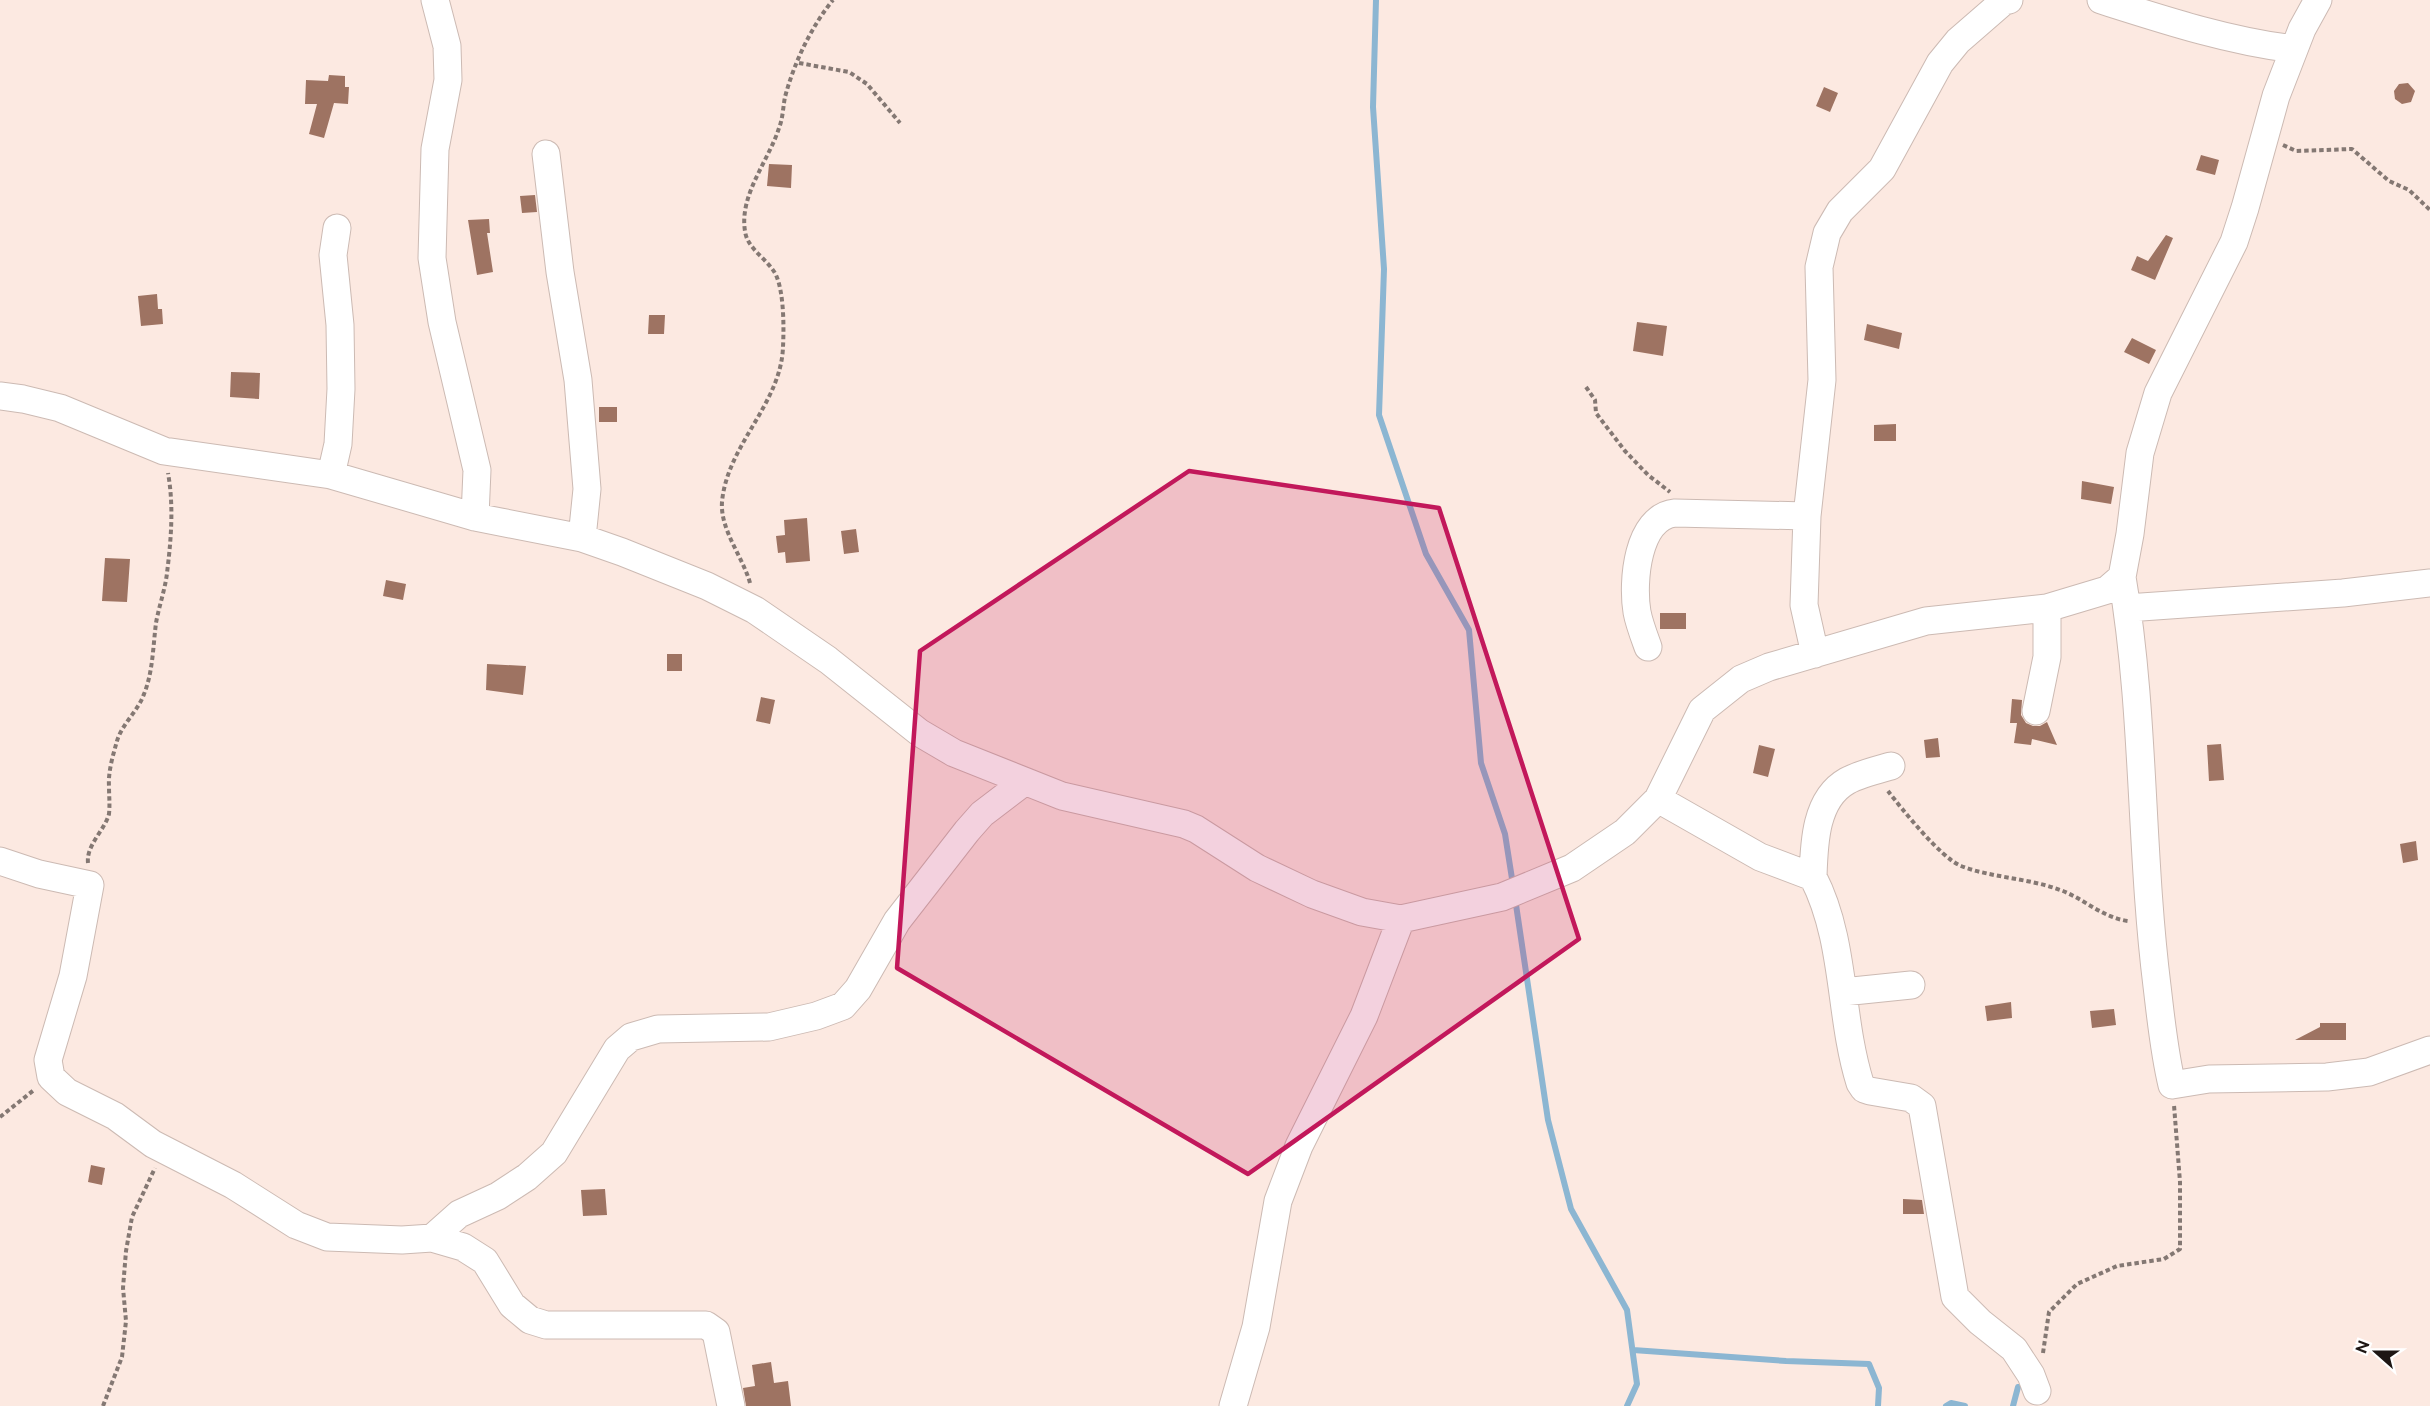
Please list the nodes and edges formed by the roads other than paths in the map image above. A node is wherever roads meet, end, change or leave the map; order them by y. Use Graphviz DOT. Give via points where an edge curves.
graph roads {
  1 [pos="435,0"];
  2 [pos="2009,0"];
  3 [pos="2101,0"];
  4 [pos="2318,0"];
  5 [pos="2294,49"];
  6 [pos="546,154"];
  7 [pos="337,228"];
  8 [pos="0,396"];
  9 [pos="331,475"];
  10 [pos="1807,516"];
  11 [pos="475,517"];
  12 [pos="582,538"];
  13 [pos="2122,577"];
  14 [pos="2430,583"];
  15 [pos="2047,608"];
  16 [pos="2127,608"];
  17 [pos="1648,647"];
  18 [pos="1815,654"];
  19 [pos="2036,711"];
  20 [pos="1883,769"];
  21 [pos="1024,782"];
  22 [pos="1658,799"];
  23 [pos="0,861"];
  24 [pos="1813,877"];
  25 [pos="1401,918"];
  26 [pos="1911,985"];
  27 [pos="1843,992"];
  28 [pos="2430,1050"];
  29 [pos="432,1238"];
  30 [pos="2037,1391"];
  31 [pos="731,1406"];
  32 [pos="1233,1406"];
  1 -- 11 [label="street" via="447,46 448,80 435,149 432,258 442,322 477,470"];
  2 -- 10 [label="street" via="1958,40 1940,63 1882,169 1840,211 1827,233 1819,267 1822,380"];
  3 -- 5 [label="street" via="2191,27"];
  4 -- 5 [label="street"];
  5 -- 13 [label="street" via="2264,135 2234,242 2157,393 2140,453"];
  6 -- 12 [label="street" via="578,380 587,489"];
  7 -- 9 [label="street" via="333,255 341,389 338,444"];
  8 -- 9 [label="street" via="60,408 164,451"];
  9 -- 11 [label="street"];
  10 -- 17 [label="street" via="1675,513 1654,523 1637,561 1635,593"];
  10 -- 18 [label="street" via="1804,605"];
  11 -- 12 [label="street"];
  12 -- 21 [label="street" via="672,572 755,610 828,660 920,733 954,753"];
  13 -- 15 [label="street" via="2107,590"];
  13 -- 16 [label="street"];
  14 -- 16 [label="street"];
  15 -- 18 [label="street" via="1926,621"];
  15 -- 19 [label="street" via="2046,657"];
  16 -- 28 [label="street" via="2141,747 2150,923 2172,1085 2209,1079 2327,1077 2369,1072"];
  18 -- 22 [label="street" via="1740,680 1702,711"];
  20 -- 24 [label="street" via="1848,781 1825,803 1816,835"];
  21 -- 25 [label="street" via="1062,796 1196,829 1257,868 1312,894 1362,912"];
  21 -- 29 [label="street" via="982,814 967,831 897,921 858,990 843,1006 769,1026 658,1029 631,1037 617,1049 554,1153 498,1196 459,1214"];
  22 -- 24 [label="street" via="1760,857"];
  22 -- 25 [label="street" via="1625,832 1572,867 1502,897"];
  23 -- 29 [label="street" via="90,885 73,976 48,1060 51,1077 67,1092 115,1116 143,1138 233,1185 296,1225 327,1237"];
  24 -- 27 [label="street" via="1834,937"];
  25 -- 32 [label="street" via="1364,1016 1299,1146 1278,1201 1256,1327"];
  26 -- 27 [label="street"];
  27 -- 30 [label="street" via="1864,1089 1911,1098 1922,1106 1955,1297 2014,1349"];
  29 -- 31 [label="street" via="462,1247 485,1261 512,1305 530,1320 546,1325 706,1325 716,1332"];
}
